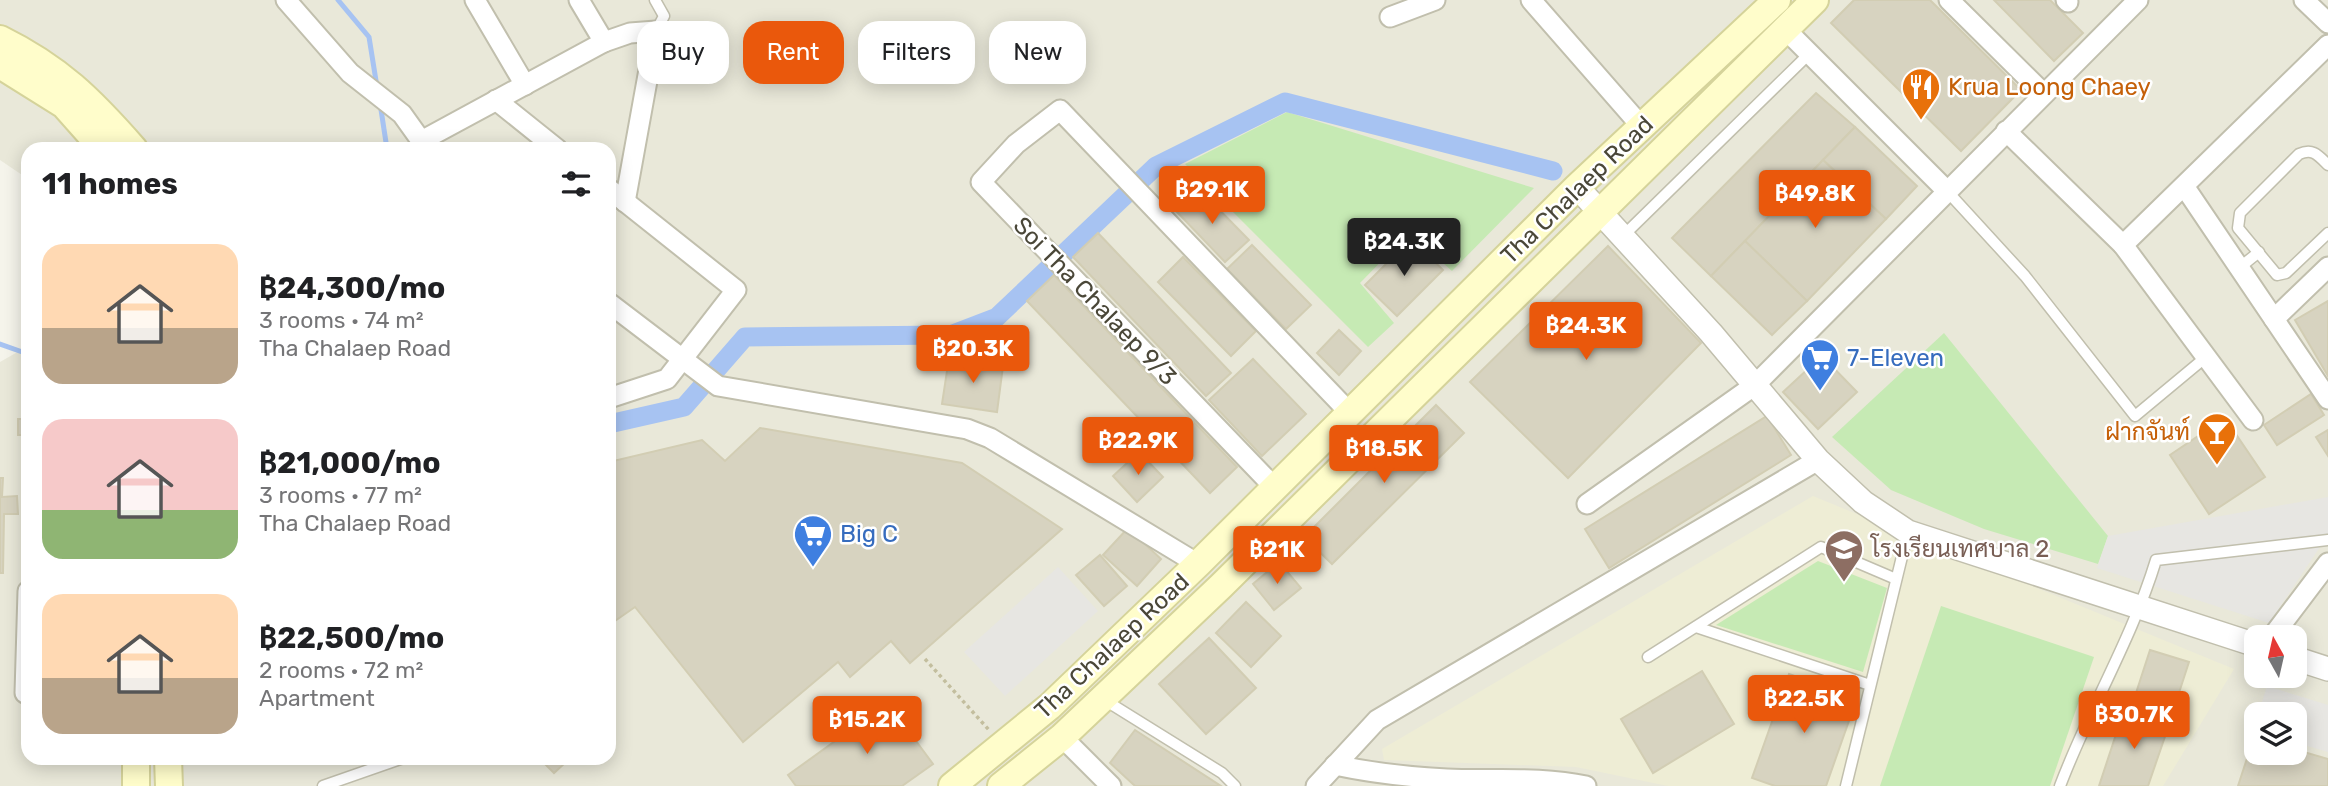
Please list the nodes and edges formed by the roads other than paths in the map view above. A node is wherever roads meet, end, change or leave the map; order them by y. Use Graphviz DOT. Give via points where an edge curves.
graph roads {
  1 [pos="286,0"];
  2 [pos="475,0"];
  3 [pos="579,0"];
  4 [pos="655,0"];
  5 [pos="1435,0"];
  6 [pos="1531,0"];
  7 [pos="1777,0"];
  8 [pos="1815,0"];
  9 [pos="1949,0"];
  10 [pos="2138,0"];
  11 [pos="2304,0"];
  12 [pos="1390,17"];
  13 [pos="661,21"];
  14 [pos="2328,23"];
  15 [pos="1785,29"];
  16 [pos="637,33"];
  17 [pos="0,39"];
  18 [pos="604,42"];
  19 [pos="2328,45"];
  20 [pos="1810,53"];
  21 [pos="0,65"];
  22 [pos="643,84"];
  23 [pos="525,85"];
  24 [pos="2043,94"];
  25 [pos="496,100"];
  26 [pos="1642,127"];
  27 [pos="2006,131"];
  28 [pos="97,142"];
  29 [pos="128,142"];
  30 [pos="423,142"];
  31 [pos="428,142"];
  32 [pos="549,142"];
  33 [pos="2328,165"];
  34 [pos="2184,186"];
  35 [pos="1577,187"];
  36 [pos="1947,191"];
  37 [pos="617,196"];
  38 [pos="1599,211"];
  39 [pos="2328,233"];
  40 [pos="1622,236"];
  41 [pos="2123,245"];
  42 [pos="2259,252"];
  43 [pos="2328,267"];
  44 [pos="2239,268"];
  45 [pos="616,309"];
  46 [pos="2274,319"];
  47 [pos="2206,357"];
  48 [pos="690,367"];
  49 [pos="1755,385"];
  50 [pos="616,396"];
  51 [pos="2328,399"];
  52 [pos="1350,413"];
  53 [pos="2253,420"];
  54 [pos="1818,460"];
  55 [pos="1275,488"];
  56 [pos="1587,504"];
  57 [pos="1908,532"];
  58 [pos="2328,540"];
  59 [pos="2328,563"];
  60 [pos="1198,564"];
  61 [pos="1896,579"];
  62 [pos="1221,586"];
  63 [pos="2141,610"];
  64 [pos="2281,625"];
  65 [pos="1696,627"];
  66 [pos="2244,641"];
  67 [pos="1648,657"];
  68 [pos="2307,662"];
  69 [pos="2328,669"];
  70 [pos="1870,685"];
  71 [pos="1102,698"];
  72 [pos="1062,737"];
  73 [pos="136,765"];
  74 [pos="168,765"];
  75 [pos="383,765"];
  76 [pos="1335,765"];
  77 [pos="136,786"];
  78 [pos="169,786"];
  79 [pos="323,786"];
  80 [pos="951,786"];
  81 [pos="1001,786"];
  82 [pos="1111,786"];
  83 [pos="1235,786"];
  84 [pos="1316,786"];
  85 [pos="1586,786"];
  86 [pos="1846,786"];
  87 [pos="2060,786"];
  1 -- 30 [label="street" via="350,73 402,114"];
  2 -- 23 [label="street"];
  3 -- 18 [label="street"];
  4 -- 13 [label="lane" via="664,16"];
  5 -- 12 [label="street"];
  6 -- 26 [label="street"];
  7 -- 26 [label="main road, Tha Chalaep Road"];
  8 -- 15 [label="main road, Tha Chalaep Road"];
  9 -- 24 [label="street"];
  10 -- 24 [label="street"];
  11 -- 14 [label="street"];
  15 -- 20 [label="street"];
  15 -- 38 [label="main road, Tha Chalaep Road"];
  16 -- 18 [label="street"];
  17 -- 29 [label="main road" via="39,58 89,98"];
  18 -- 23 [label="street"];
  19 -- 34 [label="street"];
  20 -- 36 [label="street"];
  20 -- 40 [label="lane"];
  21 -- 28 [label="main road" via="64,104"];
  22 -- 37 [label="street"];
  23 -- 25 [label="street"];
  24 -- 27 [label="street"];
  25 -- 31 [label="street"];
  25 -- 32 [label="street"];
  26 -- 35 [label="main road, Tha Chalaep Road"];
  27 -- 36 [label="street"];
  27 -- 41 [label="street"];
  33 -- 42 [label="lane" via="2316,153 2299,154 2240,213 2238,228"];
  34 -- 41 [label="street"];
  34 -- 44 [label="street"];
  35 -- 38 [label="street"];
  35 -- 52 [label="main road, Tha Chalaep Road"];
  36 -- 47 [label="lane" via="2025,276 2135,416"];
  36 -- 49 [label="street"];
  37 -- 48 [label="street" via="736,290"];
  38 -- 40 [label="street"];
  38 -- 62 [label="main road, Tha Chalaep Road"];
  39 -- 42 [label="lane" via="2281,275"];
  40 -- 49 [label="street"];
  41 -- 47 [label="street"];
  42 -- 44 [label="lane"];
  43 -- 46 [label="street"];
  44 -- 46 [label="street"];
  45 -- 48 [label="street"];
  46 -- 51 [label="street"];
  47 -- 53 [label="street"];
  48 -- 50 [label="street"];
  48 -- 60 [label="street" via="718,386 967,429 990,438"];
  49 -- 54 [label="street"];
  49 -- 56 [label="street"];
  52 -- 55 [label="main road, Tha Chalaep Road"];
  52 -- 55 [label="street, Soi Tha Chalaep 9/3" via="1060,110 1016,144 981,182"];
  54 -- 57 [label="street" via="1864,502"];
  54 -- 76 [label="street" via="1377,720"];
  55 -- 60 [label="main road, Tha Chalaep Road"];
  57 -- 61 [label="lane"];
  57 -- 63 [label="street"];
  58 -- 63 [label="lane" via="2156,560"];
  59 -- 64 [label="street"];
  60 -- 62 [label="main road"];
  60 -- 80 [label="main road, Tha Chalaep Road" via="1049,707"];
  61 -- 65 [label="lane" via="1821,547"];
  61 -- 70 [label="lane"];
  62 -- 71 [label="main road, Tha Chalaep Road"];
  63 -- 66 [label="street"];
  63 -- 87 [label="lane"];
  65 -- 67 [label="lane"];
  65 -- 70 [label="lane"];
  68 -- 69 [label="street"];
  70 -- 86 [label="lane"];
  71 -- 72 [label="main road, Tha Chalaep Road"];
  71 -- 83 [label="lane" via="1222,773"];
  72 -- 81 [label="main road, Tha Chalaep Road"];
  72 -- 82 [label="street"];
  73 -- 77 [label="main road"];
  74 -- 78 [label="main road"];
  75 -- 79 [label="lane"];
  76 -- 84 [label="street"];
  76 -- 85 [label="street" via="1374,774 1559,780"];
}
